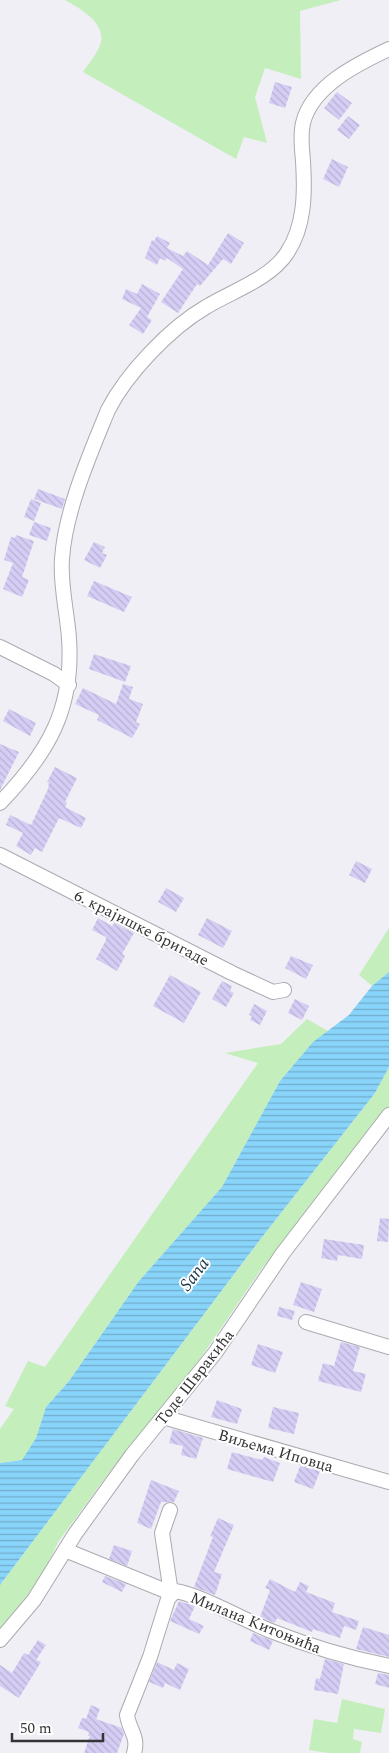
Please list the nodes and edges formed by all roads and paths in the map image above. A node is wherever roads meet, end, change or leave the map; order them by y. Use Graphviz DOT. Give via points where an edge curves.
graph roads {
  1 [pos="389,49"];
  2 [pos="0,647"];
  3 [pos="69,685"];
  4 [pos="0,803"];
  5 [pos="0,855"];
  6 [pos="284,990"];
  7 [pos="389,1115"];
  8 [pos="306,1322"];
  9 [pos="389,1347"];
  10 [pos="162,1417"];
  11 [pos="389,1482"];
  12 [pos="170,1510"];
  13 [pos="65,1550"];
  14 [pos="171,1594"];
  15 [pos="0,1640"];
  16 [pos="389,1666"];
  17 [pos="134,1753"];
  1 -- 3 [label="street" via="334,81 306,113 302,125 303,206 288,252 268,271 204,307 136,367 116,393 69,520 62,558 69,638"];
  2 -- 3 [label="street"];
  3 -- 4 [label="street" via="48,745"];
  5 -- 6 [label="street, 6. крајишке бригаде" via="232,973 273,992"];
  7 -- 10 [label="street, Тоде Швракића" via="283,1253 215,1353"];
  8 -- 9 [label="street"];
  10 -- 11 [label="street, Виљема Иповца"];
  10 -- 13 [label="street, Тоде Швракића"];
  12 -- 14 [label="street" via="162,1533"];
  13 -- 14 [label="street"];
  13 -- 15 [label="street, Тоде Швракића" via="34,1600"];
  14 -- 16 [label="street, Милана Китоњића" via="180,1592 272,1631 326,1650"];
  14 -- 17 [label="street, Милана Китоњића" via="128,1715 136,1736"];
}
